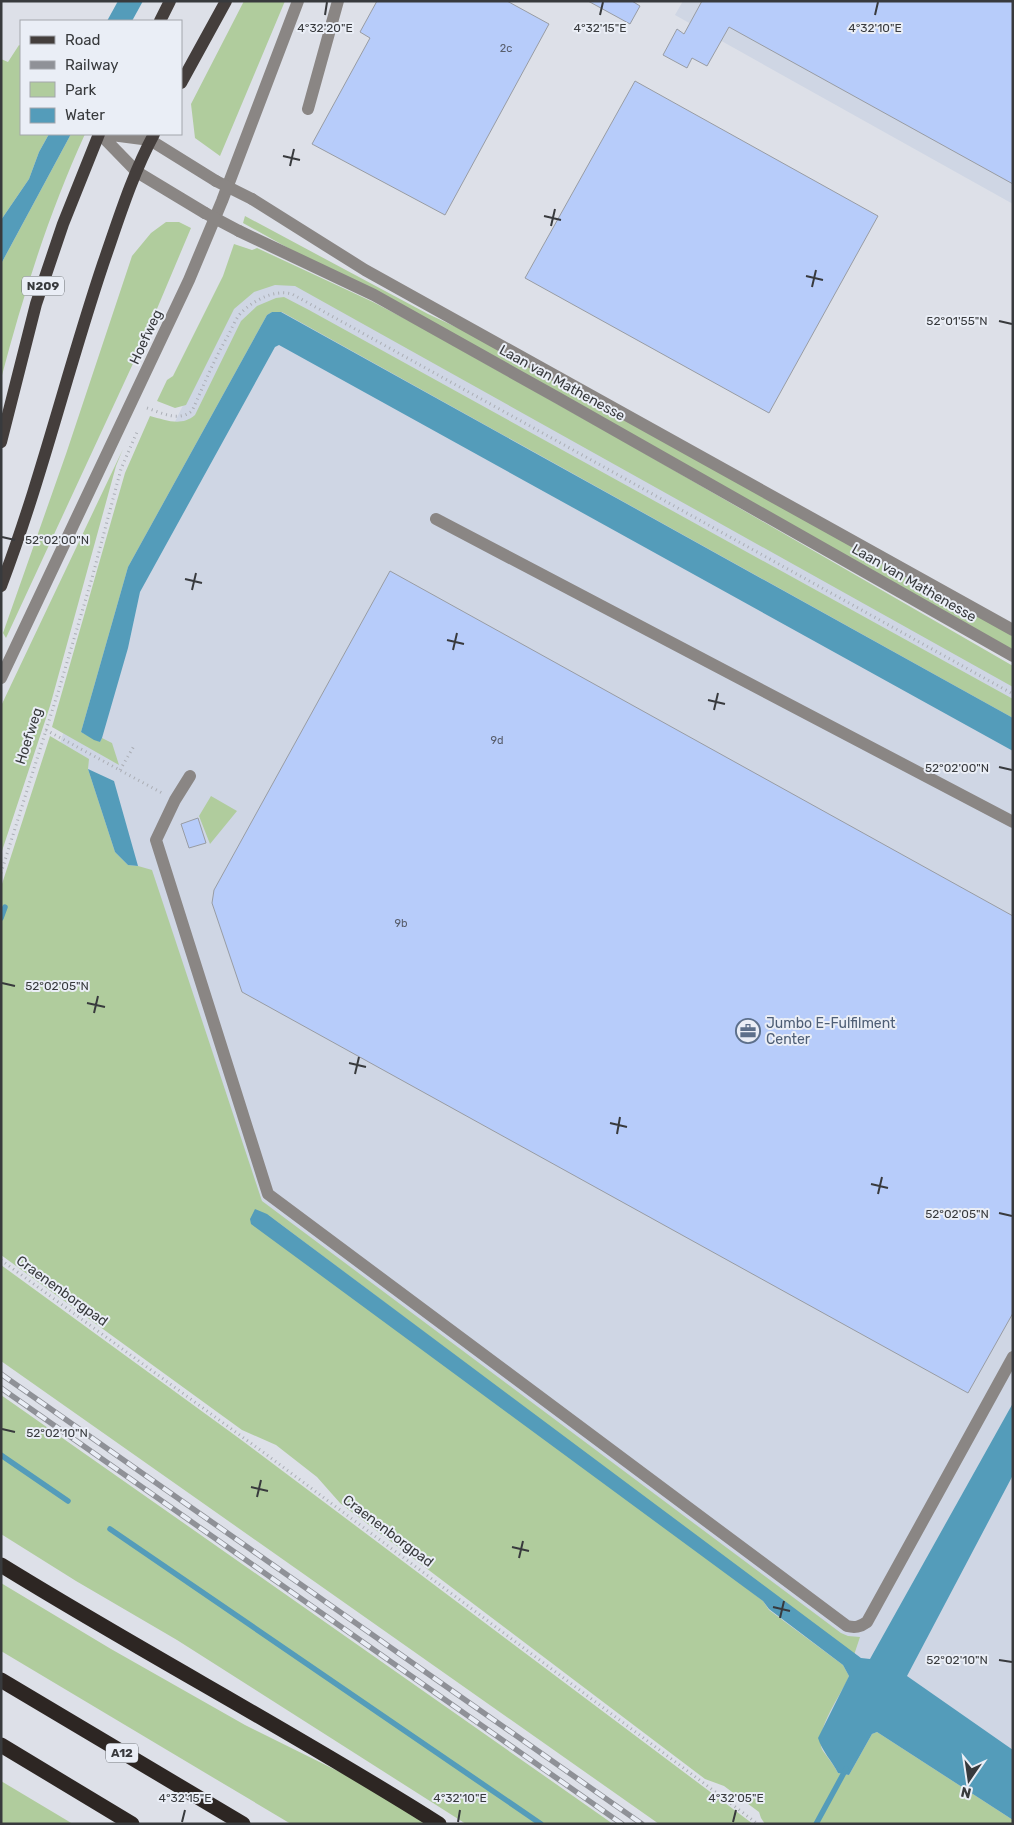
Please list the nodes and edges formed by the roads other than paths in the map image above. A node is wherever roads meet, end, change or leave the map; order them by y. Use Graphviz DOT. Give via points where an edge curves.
graph roads {
  1 [pos="170,1"];
  2 [pos="226,1"];
  3 [pos="298,1"];
  4 [pos="338,1"];
  5 [pos="160,20"];
  6 [pos="182,81"];
  7 [pos="308,109"];
  8 [pos="100,135"];
  9 [pos="101,135"];
  10 [pos="120,135"];
  11 [pos="152,137"];
  12 [pos="137,172"];
  13 [pos="1,442"];
  14 [pos="436,519"];
  15 [pos="1,586"];
  16 [pos="1013,630"];
  17 [pos="1013,656"];
  18 [pos="1,678"];
  19 [pos="190,776"];
  20 [pos="1013,822"];
  21 [pos="1013,1357"];
  22 [pos="1,1565"];
  23 [pos="1,1680"];
  24 [pos="1,1745"];
  25 [pos="132,1824"];
  26 [pos="243,1824"];
  27 [pos="439,1824"];
  1 -- 5 [label="main road"];
  2 -- 6 [label="main road"];
  3 -- 18 [label="street, Hoefweg" via="189,280"];
  4 -- 7 [label="street"];
  8 -- 13 [label="main road, N209" via="63,224 36,304"];
  9 -- 12 [label="street, Laan van Mathenesse"];
  10 -- 11 [label="street, Laan van Mathenesse"];
  11 -- 12 [label="main road"];
  11 -- 16 [label="street, Laan van Mathenesse, bridge" via="216,180 373,274"];
  12 -- 15 [label="main road" via="86,313"];
  12 -- 17 [label="street, Laan van Mathenesse, bridge" via="239,231 374,295"];
  14 -- 20 [label="street"];
  19 -- 21 [label="street" via="156,840 268,1194 846,1626 853,1628 867,1622"];
  22 -- 27 [label="highway"];
  23 -- 26 [label="highway, A12"];
  24 -- 25 [label="highway"];
}
